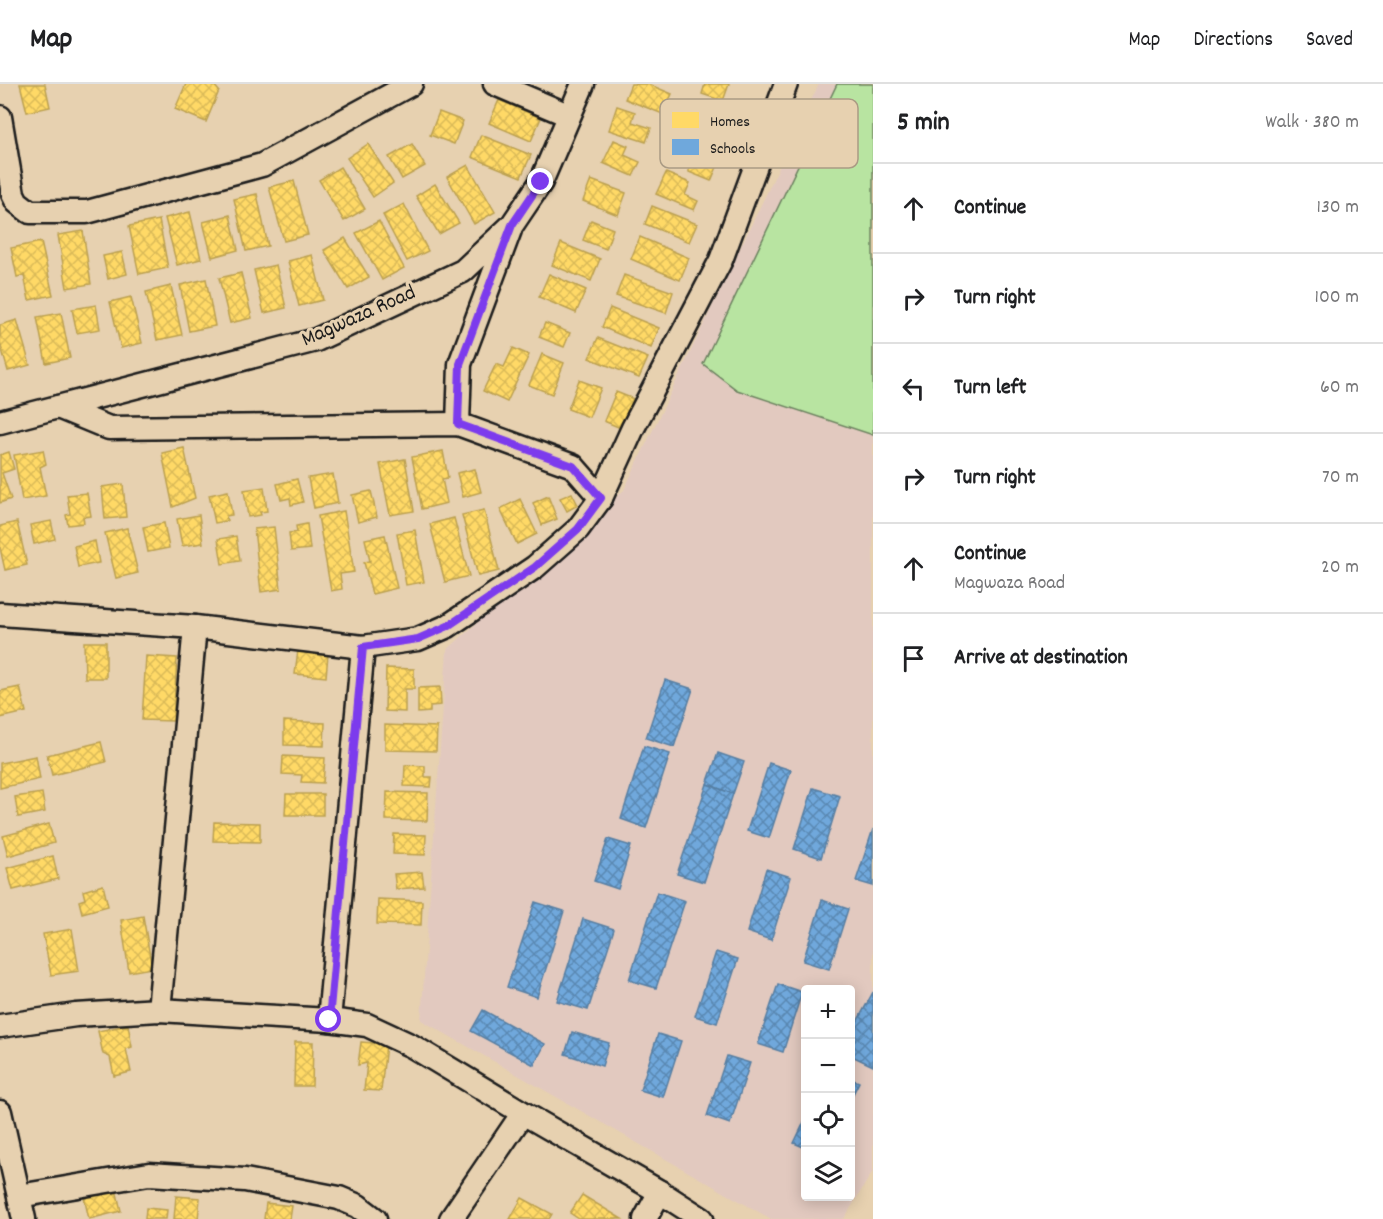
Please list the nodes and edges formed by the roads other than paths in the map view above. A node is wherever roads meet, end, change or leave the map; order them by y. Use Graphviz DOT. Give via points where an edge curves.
graph roads {
  1 [pos="411,84"];
  2 [pos="495,84"];
  3 [pos="583,84"];
  4 [pos="786,84"];
  5 [pos="780,99"];
  6 [pos="568,115"];
  7 [pos="0,117"];
  8 [pos="755,168"];
  9 [pos="512,225"];
  10 [pos="58,407"];
  11 [pos="0,422"];
  12 [pos="458,424"];
  13 [pos="601,498"];
  14 [pos="0,614"];
  15 [pos="195,627"];
  16 [pos="363,647"];
  17 [pos="159,1010"];
  18 [pos="329,1020"];
  19 [pos="0,1026"];
  20 [pos="0,1112"];
  21 [pos="523,1113"];
  22 [pos="660,1192"];
  23 [pos="19,1196"];
  24 [pos="24,1219"];
  25 [pos="375,1219"];
  26 [pos="451,1219"];
  27 [pos="645,1219"];
  28 [pos="702,1219"];
  1 -- 7 [label="street" via="262,165 87,212 30,212 17,202"];
  2 -- 6 [label="street"];
  3 -- 6 [label="street, Magwaza Road"];
  4 -- 5 [label="street"];
  6 -- 9 [label="street, Magwaza Road" via="541,182"];
  8 -- 13 [label="street" via="721,260"];
  9 -- 10 [label="street, Magwaza Road" via="463,271 316,340"];
  9 -- 12 [label="street" via="460,364"];
  10 -- 11 [label="street, Magwaza Road"];
  10 -- 12 [label="street" via="109,428"];
  12 -- 13 [label="street" via="573,466"];
  13 -- 16 [label="street" via="578,529 535,567 448,626 418,639"];
  14 -- 15 [label="street"];
  15 -- 16 [label="street"];
  15 -- 17 [label="street"];
  16 -- 18 [label="street"];
  17 -- 18 [label="street"];
  17 -- 19 [label="street"];
  18 -- 21 [label="street" via="367,1025 412,1046"];
  20 -- 23 [label="street"];
  21 -- 22 [label="street"];
  21 -- 26 [label="street"];
  22 -- 27 [label="street"];
  22 -- 28 [label="street"];
  23 -- 24 [label="street"];
  23 -- 25 [label="street" via="149,1174 221,1178 339,1198"];
}
